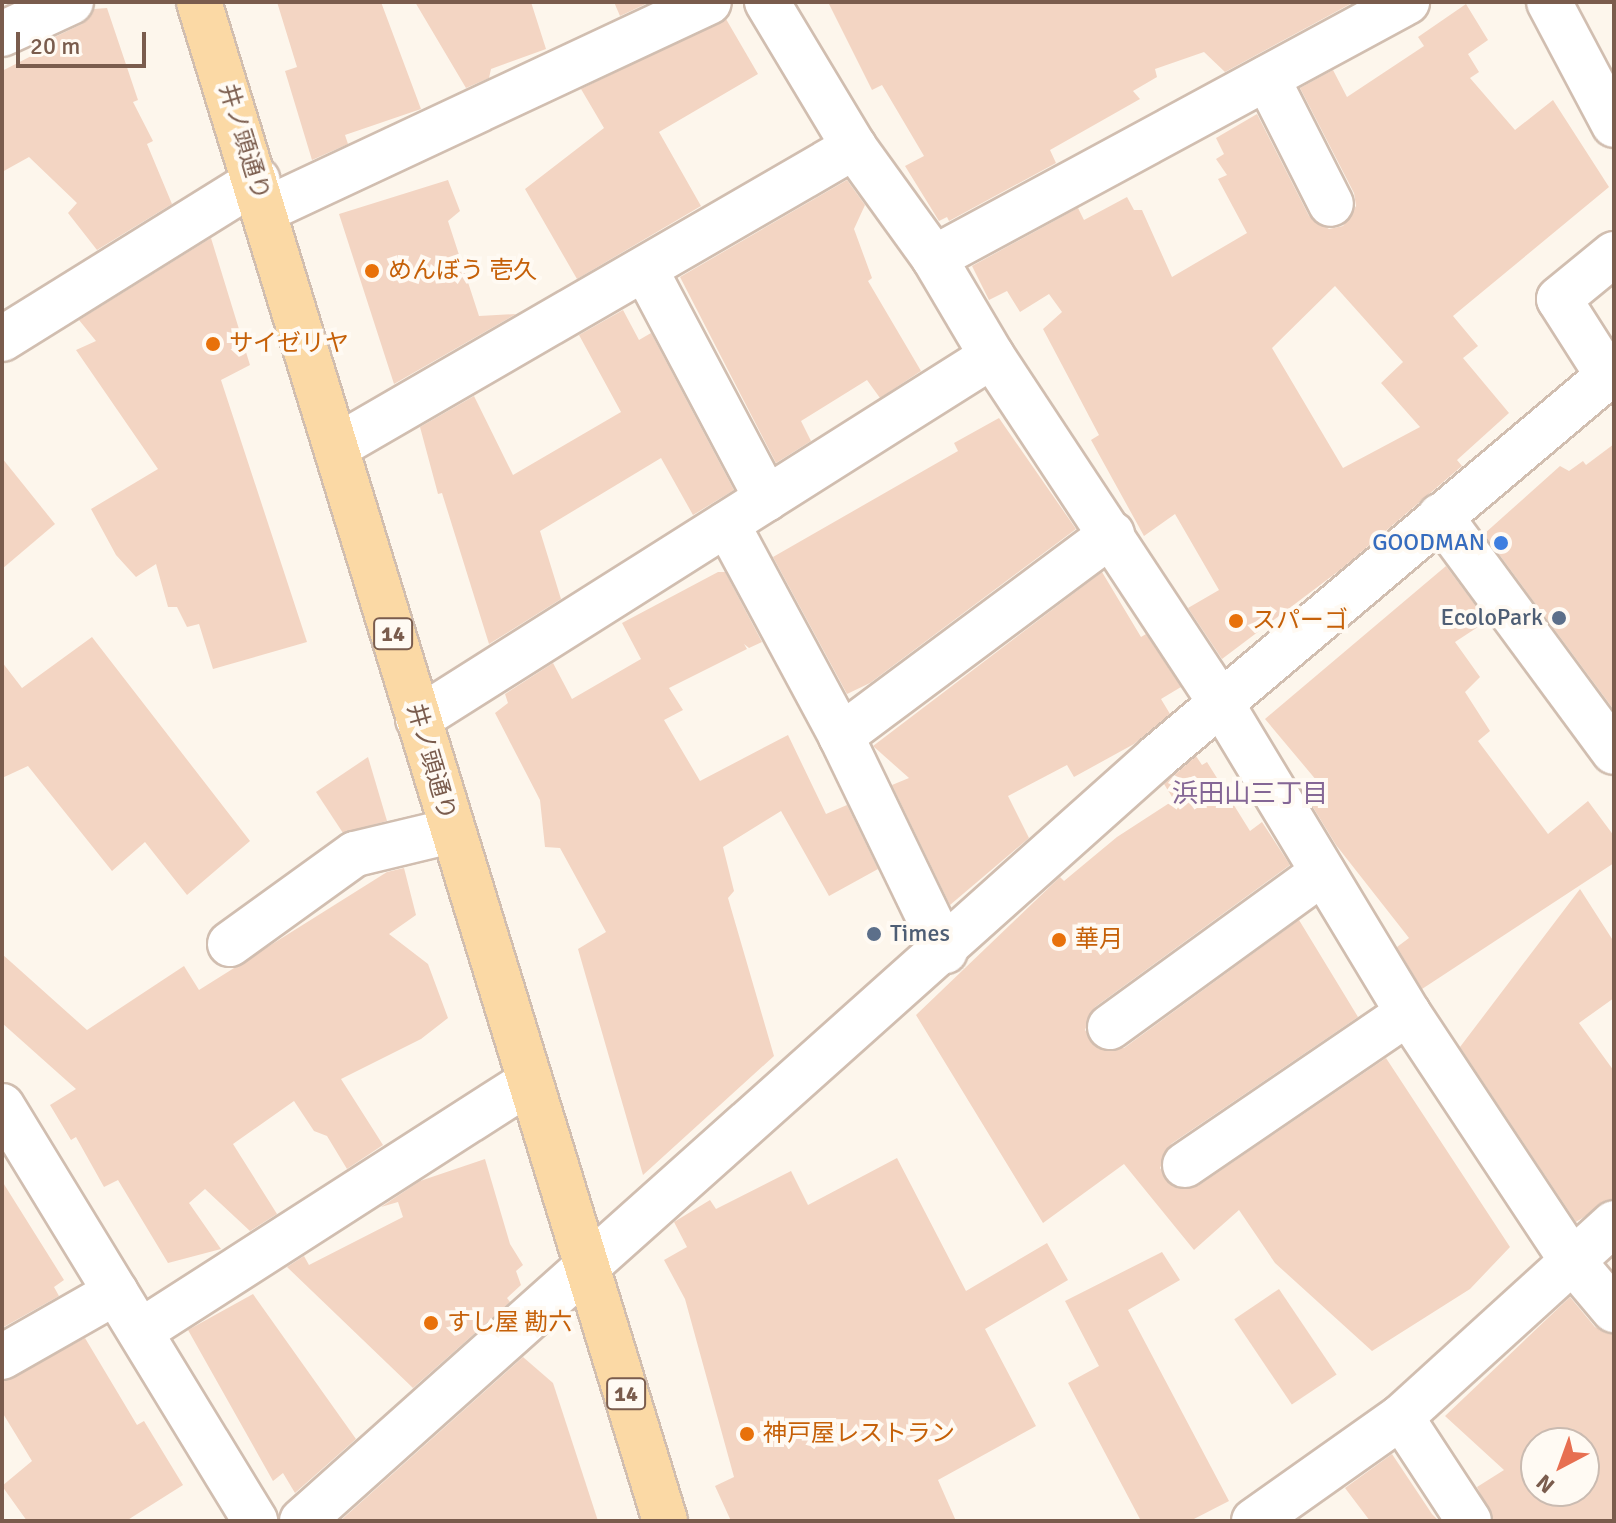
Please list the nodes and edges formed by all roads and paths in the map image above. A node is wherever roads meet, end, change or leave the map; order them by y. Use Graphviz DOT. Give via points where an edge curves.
graph roads {
  1 [pos="71,2"];
  2 [pos="199,2"];
  3 [pos="709,2"];
  4 [pos="1407,2"];
  5 [pos="1549,2"];
  6 [pos="769,3"];
  7 [pos="2,34"];
  8 [pos="1267,78"];
  9 [pos="1614,125"];
  10 [pos="854,147"];
  11 [pos="261,195"];
  12 [pos="1331,204"];
  13 [pos="1614,254"];
  14 [pos="934,258"];
  15 [pos="645,269"];
  16 [pos="2,339"];
  17 [pos="992,356"];
  18 [pos="1611,374"];
  19 [pos="336,447"];
  20 [pos="767,499"];
  21 [pos="1440,516"];
  22 [pos="727,524"];
  23 [pos="1112,534"];
  24 [pos="1221,703"];
  25 [pos="418,719"];
  26 [pos="841,736"];
  27 [pos="1614,752"];
  28 [pos="451,831"];
  29 [pos="1323,872"];
  30 [pos="230,944"];
  31 [pos="945,951"];
  32 [pos="1408,1013"];
  33 [pos="1110,1027"];
  34 [pos="530,1081"];
  35 [pos="2,1106"];
  36 [pos="1185,1165"];
  37 [pos="1614,1223"];
  38 [pos="1571,1259"];
  39 [pos="587,1266"];
  40 [pos="116,1292"];
  41 [pos="1614,1310"];
  42 [pos="141,1331"];
  43 [pos="2,1357"];
  44 [pos="1401,1417"];
  45 [pos="255,1521"];
  46 [pos="302,1521"];
  47 [pos="665,1521"];
  48 [pos="1254,1521"];
  49 [pos="1469,1521"];
  1 -- 7 [label="street"];
  2 -- 11 [label="main road, 井ノ頭通り / 14"];
  3 -- 11 [label="street"];
  4 -- 8 [label="street"];
  5 -- 9 [label="street"];
  6 -- 10 [label="street"];
  8 -- 12 [label="street"];
  8 -- 14 [label="street"];
  10 -- 14 [label="street"];
  10 -- 15 [label="street"];
  11 -- 16 [label="street"];
  11 -- 19 [label="main road, 井ノ頭通り / 14"];
  13 -- 18 [label="street" via="1559,299"];
  14 -- 17 [label="street"];
  15 -- 19 [label="street"];
  15 -- 20 [label="street"];
  17 -- 20 [label="street"];
  17 -- 23 [label="street"];
  18 -- 21 [label="street"];
  19 -- 25 [label="main road, 井ノ頭通り / 14"];
  20 -- 22 [label="street"];
  21 -- 24 [label="street"];
  21 -- 27 [label="street"];
  22 -- 25 [label="street"];
  22 -- 26 [label="street"];
  23 -- 24 [label="street"];
  23 -- 26 [label="street"];
  24 -- 29 [label="street"];
  24 -- 31 [label="street"];
  25 -- 28 [label="main road, 井ノ頭通り / 14"];
  26 -- 31 [label="street"];
  28 -- 30 [label="street" via="355,854"];
  28 -- 34 [label="main road, 井ノ頭通り / 14"];
  29 -- 32 [label="street"];
  29 -- 33 [label="street"];
  31 -- 39 [label="street"];
  32 -- 36 [label="street"];
  32 -- 38 [label="street"];
  34 -- 39 [label="main road, 井ノ頭通り / 14"];
  34 -- 42 [label="street"];
  35 -- 40 [label="street"];
  37 -- 38 [label="street"];
  38 -- 41 [label="street"];
  38 -- 44 [label="street"];
  39 -- 46 [label="street"];
  39 -- 47 [label="main road, 井ノ頭通り / 14"];
  40 -- 42 [label="street"];
  40 -- 43 [label="street"];
  42 -- 45 [label="street"];
  44 -- 48 [label="street"];
  44 -- 49 [label="street"];
}
